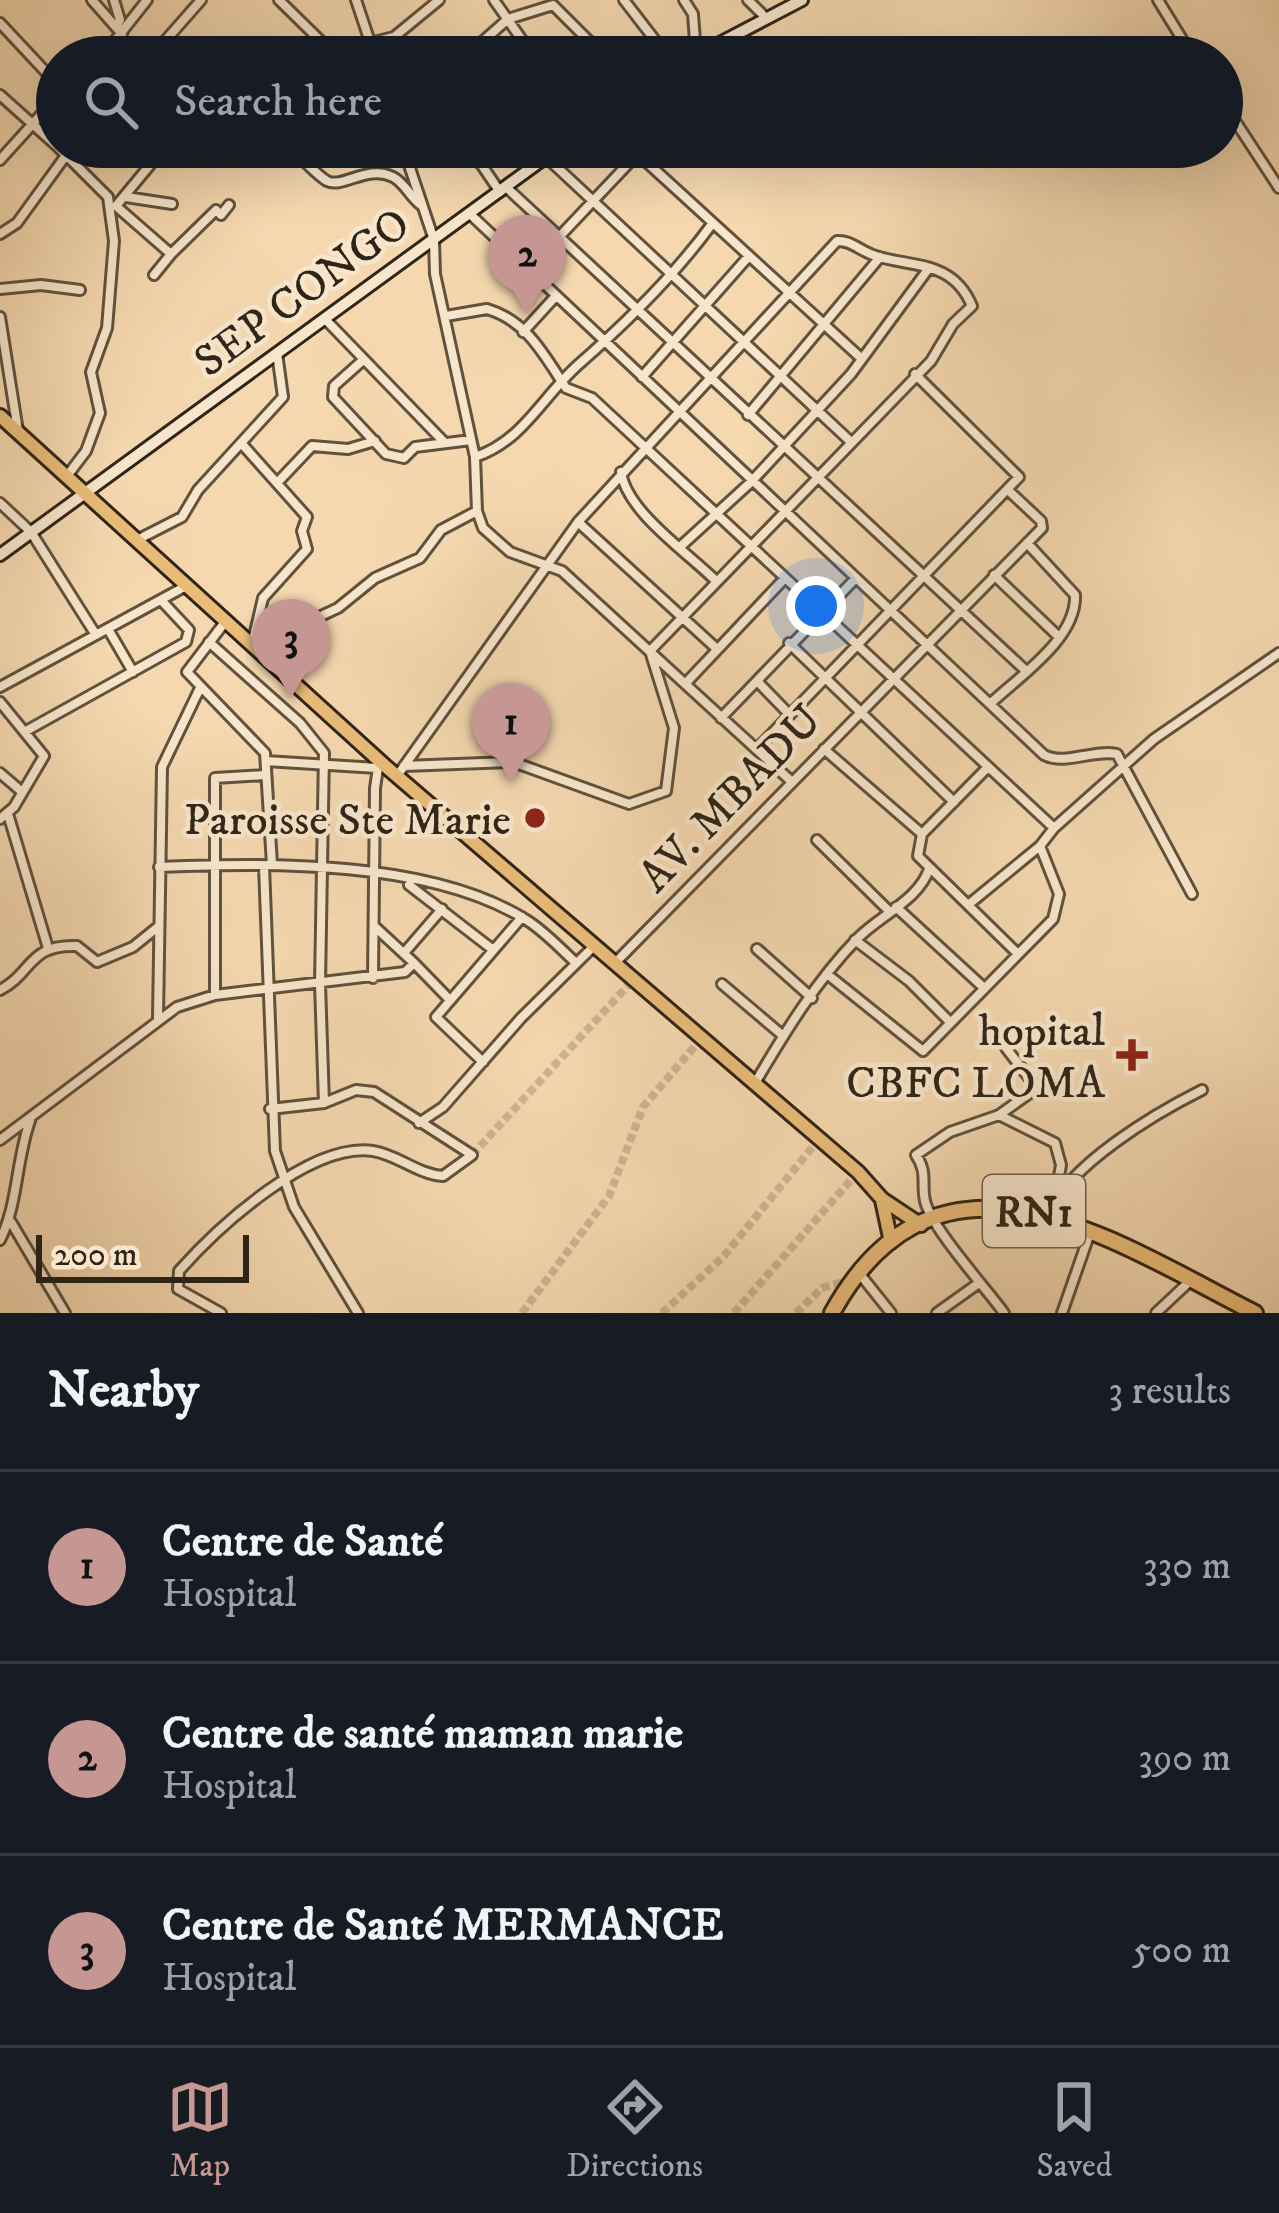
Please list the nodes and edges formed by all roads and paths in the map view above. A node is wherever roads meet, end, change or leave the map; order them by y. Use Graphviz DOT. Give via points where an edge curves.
graph roads {
  1 [pos="92,0"];
  2 [pos="114,0"];
  3 [pos="147,0"];
  4 [pos="202,0"];
  5 [pos="279,0"];
  6 [pos="356,0"];
  7 [pos="440,0"];
  8 [pos="494,0"];
  9 [pos="624,0"];
  10 [pos="684,0"];
  11 [pos="748,0"];
  12 [pos="802,0"];
  13 [pos="1158,0"];
  14 [pos="766,18"];
  15 [pos="508,19"];
  16 [pos="0,23"];
  17 [pos="119,31"];
  18 [pos="116,36"];
  19 [pos="170,36"];
  20 [pos="318,36"];
  21 [pos="368,36"];
  22 [pos="395,36"];
  23 [pos="489,36"];
  24 [pos="520,36"];
  25 [pos="585,36"];
  26 [pos="652,36"];
  27 [pos="694,36"];
  28 [pos="732,36"];
  29 [pos="1179,36"];
  30 [pos="36,57"];
  31 [pos="0,95"];
  32 [pos="36,120"];
  33 [pos="32,124"];
  34 [pos="36,127"];
  35 [pos="1243,133"];
  36 [pos="0,160"];
  37 [pos="51,168"];
  38 [pos="81,168"];
  39 [pos="148,168"];
  40 [pos="313,168"];
  41 [pos="409,168"];
  42 [pos="484,168"];
  43 [pos="532,168"];
  44 [pos="557,168"];
  45 [pos="622,168"];
  46 [pos="656,168"];
  47 [pos="1279,188"];
  48 [pos="504,190"];
  49 [pos="125,196"];
  50 [pos="172,204"];
  51 [pos="230,205"];
  52 [pos="593,205"];
  53 [pos="421,206"];
  54 [pos="114,209"];
  55 [pos="471,215"];
  56 [pos="712,224"];
  57 [pos="0,234"];
  58 [pos="562,238"];
  59 [pos="434,240"];
  60 [pos="171,254"];
  61 [pos="748,257"];
  62 [pos="880,257"];
  63 [pos="929,268"];
  64 [pos="527,271"];
  65 [pos="154,275"];
  66 [pos="671,276"];
  67 [pos="0,289"];
  68 [pos="80,290"];
  69 [pos="788,292"];
  70 [pos="554,298"];
  71 [pos="704,307"];
  72 [pos="634,309"];
  73 [pos="446,316"];
  74 [pos="0,317"];
  75 [pos="324,318"];
  76 [pos="826,328"];
  77 [pos="523,332"];
  78 [pos="671,342"];
  79 [pos="742,342"];
  80 [pos="604,345"];
  81 [pos="277,353"];
  82 [pos="862,359"];
  83 [pos="362,361"];
  84 [pos="2,362"];
  85 [pos="915,374"];
  86 [pos="642,377"];
  87 [pos="782,378"];
  88 [pos="710,379"];
  89 [pos="562,384"];
  90 [pos="815,410"];
  91 [pos="679,412"];
  92 [pos="748,415"];
  93 [pos="0,416"];
  94 [pos="18,431"];
  95 [pos="471,440"];
  96 [pos="375,442"];
  97 [pos="850,442"];
  98 [pos="242,443"];
  99 [pos="445,443"];
  100 [pos="782,446"];
  101 [pos="645,448"];
  102 [pos="475,458"];
  103 [pos="621,472"];
  104 [pos="67,476"];
  105 [pos="818,478"];
  106 [pos="751,482"];
  107 [pos="277,484"];
  108 [pos="82,490"];
  109 [pos="1009,491"];
  110 [pos="0,503"];
  111 [pos="477,511"];
  112 [pos="784,513"];
  113 [pos="716,514"];
  114 [pos="578,522"];
  115 [pos="32,532"];
  116 [pos="135,541"];
  117 [pos="1027,543"];
  118 [pos="682,546"];
  119 [pos="749,546"];
  120 [pos="0,555"];
  121 [pos="550,565"];
  122 [pos="924,574"];
  123 [pos="994,575"];
  124 [pos="785,578"];
  125 [pos="855,579"];
  126 [pos="716,581"];
  127 [pos="186,586"];
  128 [pos="161,600"];
  129 [pos="961,609"];
  130 [pos="890,610"];
  131 [pos="824,612"];
  132 [pos="683,616"];
  133 [pos="261,620"];
  134 [pos="225,622"];
  135 [pos="108,628"];
  136 [pos="96,635"];
  137 [pos="1059,637"];
  138 [pos="209,642"];
  139 [pos="789,643"];
  140 [pos="926,643"];
  141 [pos="252,645"];
  142 [pos="855,646"];
  143 [pos="718,649"];
  144 [pos="650,651"];
  145 [pos="1279,653"];
  146 [pos="1024,669"];
  147 [pos="133,672"];
  148 [pos="893,678"];
  149 [pos="824,679"];
  150 [pos="757,681"];
  151 [pos="685,684"];
  152 [pos="0,687"];
  153 [pos="200,688"];
  154 [pos="0,702"];
  155 [pos="991,703"];
  156 [pos="856,712"];
  157 [pos="789,714"];
  158 [pos="721,718"];
  159 [pos="26,731"];
  160 [pos="824,748"];
  161 [pos="757,750"];
  162 [pos="266,761"];
  163 [pos="326,764"];
  164 [pos="1124,764"];
  165 [pos="381,766"];
  166 [pos="988,767"];
  167 [pos="400,771"];
  168 [pos="0,773"];
  169 [pos="266,775"];
  170 [pos="791,781"];
  171 [pos="21,791"];
  172 [pos="954,802"];
  173 [pos="4,816"];
  174 [pos="1054,828"];
  175 [pos="922,833"];
  176 [pos="818,840"];
  177 [pos="1040,846"];
  178 [pos="215,865"];
  179 [pos="268,865"];
  180 [pos="325,865"];
  181 [pos="159,867"];
  182 [pos="929,869"];
  183 [pos="375,875"];
  184 [pos="403,880"];
  185 [pos="1192,894"];
  186 [pos="968,905"];
  187 [pos="442,909"];
  188 [pos="893,909"];
  189 [pos="522,917"];
  190 [pos="159,926"];
  191 [pos="374,926"];
  192 [pos="855,940"];
  193 [pos="594,946"];
  194 [pos="48,948"];
  195 [pos="493,949"];
  196 [pos="757,949"];
  197 [pos="404,953"];
  198 [pos="1017,953"];
  199 [pos="413,963"];
  200 [pos="576,963"];
  201 [pos="614,964"];
  202 [pos="827,974"];
  203 [pos="373,978"];
  204 [pos="320,983"];
  205 [pos="722,984"];
  206 [pos="267,987"];
  207 [pos="983,987"];
  208 [pos="0,990"];
  209 [pos="214,995"];
  210 [pos="812,998"];
  211 [pos="449,999"];
  212 [pos="158,1018"];
  213 [pos="949,1021"];
  214 [pos="781,1034"];
  215 [pos="1006,1048"];
  216 [pos="483,1062"];
  217 [pos="754,1084"];
  218 [pos="1202,1090"];
  219 [pos="324,1103"];
  220 [pos="270,1109"];
  221 [pos="999,1115"];
  222 [pos="31,1119"];
  223 [pos="419,1124"];
  224 [pos="0,1140"];
  225 [pos="283,1181"];
  226 [pos="882,1199"];
  227 [pos="1052,1207"];
  228 [pos="10,1221"];
  229 [pos="929,1221"];
  230 [pos="1091,1230"];
  231 [pos="0,1240"];
  232 [pos="891,1242"];
  233 [pos="858,1272"];
  234 [pos="1191,1280"];
  235 [pos="979,1283"];
  236 [pos="941,1312"];
  237 [pos="65,1313"];
  238 [pos="221,1313"];
  239 [pos="358,1313"];
  240 [pos="832,1313"];
  241 [pos="891,1313"];
  242 [pos="1004,1313"];
  243 [pos="1062,1313"];
  244 [pos="1156,1313"];
  245 [pos="1255,1313"];
  1 -- 17 [label="street"];
  2 -- 17 [label="street"];
  3 -- 17 [label="street"];
  4 -- 19 [label="street"];
  5 -- 20 [label="street"];
  6 -- 21 [label="street"];
  7 -- 22 [label="street"];
  8 -- 15 [label="street"];
  9 -- 26 [label="street"];
  10 -- 27 [label="street"];
  11 -- 14 [label="street"];
  12 -- 14 [label="street"];
  13 -- 29 [label="street"];
  14 -- 28 [label="street"];
  15 -- 23 [label="street"];
  15 -- 24 [label="street"];
  15 -- 25 [label="street" via="554,4"];
  16 -- 30 [label="street"];
  17 -- 18 [label="street"];
  31 -- 33 [label="street"];
  32 -- 33 [label="street"];
  33 -- 34 [label="street"];
  33 -- 36 [label="street"];
  35 -- 47 [label="street"];
  37 -- 57 [label="street" via="17,223"];
  38 -- 54 [label="street"];
  39 -- 49 [label="street"];
  40 -- 53 [label="street" via="340,183 361,172 383,174"];
  41 -- 53 [label="street"];
  42 -- 48 [label="street"];
  43 -- 48 [label="street, SEP CONGO"];
  44 -- 52 [label="street"];
  45 -- 52 [label="street"];
  46 -- 56 [label="street"];
  48 -- 55 [label="street, SEP CONGO"];
  48 -- 58 [label="street"];
  49 -- 50 [label="street"];
  49 -- 54 [label="street"];
  51 -- 60 [label="street"];
  52 -- 58 [label="street"];
  52 -- 66 [label="street"];
  53 -- 59 [label="street"];
  54 -- 60 [label="street"];
  54 -- 104 [label="street" via="110,305 91,372 100,413"];
  55 -- 59 [label="street, SEP CONGO"];
  55 -- 64 [label="street"];
  56 -- 61 [label="street"];
  56 -- 66 [label="street"];
  58 -- 64 [label="street"];
  58 -- 72 [label="street"];
  59 -- 73 [label="street"];
  59 -- 75 [label="street, SEP CONGO"];
  60 -- 65 [label="street"];
  61 -- 69 [label="street"];
  61 -- 71 [label="street"];
  62 -- 63 [label="street"];
  62 -- 69 [label="street" via="841,239"];
  62 -- 76 [label="street"];
  63 -- 82 [label="street"];
  63 -- 85 [label="street" via="972,306"];
  64 -- 70 [label="street"];
  66 -- 71 [label="street"];
  66 -- 72 [label="street"];
  67 -- 68 [label="street"];
  69 -- 76 [label="street"];
  69 -- 79 [label="street"];
  70 -- 77 [label="street"];
  70 -- 80 [label="street"];
  71 -- 78 [label="street"];
  71 -- 79 [label="street"];
  72 -- 78 [label="street"];
  72 -- 80 [label="street"];
  73 -- 77 [label="street" via="487,309"];
  73 -- 95 [label="street"];
  74 -- 84 [label="street"];
  75 -- 81 [label="street, SEP CONGO"];
  75 -- 83 [label="street"];
  76 -- 82 [label="street"];
  76 -- 87 [label="street"];
  77 -- 89 [label="street" via="550,356"];
  78 -- 86 [label="street"];
  78 -- 88 [label="street"];
  79 -- 87 [label="street"];
  79 -- 88 [label="street"];
  80 -- 86 [label="street"];
  80 -- 89 [label="street"];
  81 -- 98 [label="street" via="283,397"];
  81 -- 108 [label="street, SEP CONGO"];
  82 -- 90 [label="street"];
  83 -- 96 [label="street" via="334,386 332,398"];
  83 -- 99 [label="street"];
  84 -- 94 [label="street"];
  85 -- 97 [label="street"];
  85 -- 109 [label="street" via="1018,471"];
  86 -- 91 [label="street"];
  87 -- 90 [label="street"];
  87 -- 92 [label="street"];
  88 -- 91 [label="street"];
  88 -- 92 [label="street"];
  89 -- 101 [label="street" via="592,398"];
  89 -- 102 [label="street" via="507,442"];
  90 -- 97 [label="street"];
  90 -- 100 [label="street"];
  91 -- 101 [label="street"];
  91 -- 106 [label="street"];
  92 -- 100 [label="street"];
  93 -- 94 [label="main road"];
  94 -- 104 [label="main road"];
  95 -- 99 [label="street"];
  95 -- 102 [label="street"];
  96 -- 99 [label="street" via="404,458 415,447"];
  96 -- 107 [label="street" via="312,446"];
  97 -- 105 [label="street"];
  98 -- 107 [label="street"];
  98 -- 116 [label="street" via="182,517"];
  100 -- 105 [label="street"];
  100 -- 106 [label="street"];
  101 -- 103 [label="street"];
  101 -- 113 [label="street"];
  102 -- 111 [label="street"];
  103 -- 114 [label="street"];
  103 -- 118 [label="street" via="649,521"];
  104 -- 108 [label="main road"];
  105 -- 112 [label="street"];
  105 -- 122 [label="street"];
  106 -- 112 [label="street"];
  106 -- 113 [label="street"];
  107 -- 133 [label="street" via="307,517 308,544 263,598"];
  108 -- 115 [label="street, SEP CONGO"];
  108 -- 116 [label="main road"];
  109 -- 117 [label="street" via="1043,523"];
  109 -- 122 [label="street"];
  110 -- 115 [label="street"];
  111 -- 121 [label="street" via="510,552"];
  111 -- 133 [label="street" via="338,608 308,622"];
  112 -- 119 [label="street"];
  112 -- 125 [label="street"];
  113 -- 118 [label="street"];
  113 -- 119 [label="street"];
  114 -- 121 [label="street"];
  114 -- 132 [label="street"];
  115 -- 120 [label="street, SEP CONGO"];
  115 -- 136 [label="street"];
  116 -- 127 [label="main road"];
  117 -- 123 [label="street, AV. MBADU"];
  117 -- 137 [label="street" via="1076,596"];
  118 -- 126 [label="street"];
  119 -- 124 [label="street"];
  119 -- 126 [label="street"];
  121 -- 144 [label="street"];
  121 -- 167 [label="street"];
  122 -- 129 [label="street"];
  122 -- 130 [label="street"];
  123 -- 129 [label="street, AV. MBADU"];
  123 -- 137 [label="street"];
  124 -- 131 [label="street"];
  124 -- 143 [label="street"];
  125 -- 130 [label="street"];
  125 -- 131 [label="street"];
  126 -- 132 [label="street"];
  127 -- 128 [label="street"];
  127 -- 134 [label="main road"];
  128 -- 135 [label="street"];
  128 -- 147 [label="street" via="189,638"];
  129 -- 140 [label="street, AV. MBADU"];
  129 -- 146 [label="street"];
  130 -- 140 [label="street"];
  130 -- 142 [label="street"];
  131 -- 139 [label="street"];
  131 -- 142 [label="street"];
  132 -- 143 [label="street"];
  132 -- 144 [label="street"];
  133 -- 141 [label="street"];
  134 -- 138 [label="street"];
  134 -- 141 [label="main road"];
  135 -- 136 [label="street"];
  135 -- 147 [label="street"];
  136 -- 152 [label="street"];
  137 -- 146 [label="street"];
  138 -- 153 [label="street" via="188,670"];
  138 -- 163 [label="street" via="300,723"];
  139 -- 149 [label="street"];
  139 -- 150 [label="street"];
  140 -- 148 [label="street, AV. MBADU"];
  140 -- 155 [label="street"];
  141 -- 165 [label="main road"];
  142 -- 148 [label="street"];
  142 -- 149 [label="street"];
  143 -- 151 [label="street"];
  144 -- 151 [label="street"];
  144 -- 167 [label="street" via="674,728 669,786 661,795 616,802 513,762"];
  145 -- 164 [label="street"];
  146 -- 155 [label="street"];
  147 -- 159 [label="street"];
  148 -- 156 [label="street, AV. MBADU"];
  148 -- 166 [label="street"];
  149 -- 156 [label="street"];
  149 -- 157 [label="street"];
  150 -- 157 [label="street"];
  150 -- 158 [label="street"];
  151 -- 158 [label="street"];
  153 -- 162 [label="street" via="257,740"];
  153 -- 181 [label="street" via="162,767"];
  154 -- 159 [label="street"];
  155 -- 164 [label="street" via="1048,758 1109,752"];
  156 -- 160 [label="street, AV. MBADU"];
  156 -- 172 [label="street"];
  157 -- 161 [label="street"];
  158 -- 161 [label="street"];
  159 -- 171 [label="street" via="44,756"];
  160 -- 170 [label="street, AV. MBADU"];
  160 -- 175 [label="street"];
  161 -- 170 [label="street"];
  162 -- 163 [label="street"];
  162 -- 169 [label="street"];
  163 -- 165 [label="street"];
  163 -- 180 [label="street"];
  164 -- 174 [label="street"];
  164 -- 185 [label="street"];
  165 -- 167 [label="main road"];
  165 -- 183 [label="street"];
  166 -- 172 [label="street"];
  166 -- 174 [label="street"];
  167 -- 193 [label="main road"];
  168 -- 171 [label="street"];
  169 -- 178 [label="street" via="215,778"];
  169 -- 179 [label="street"];
  170 -- 201 [label="street, AV. MBADU"];
  171 -- 173 [label="street"];
  172 -- 175 [label="street"];
  173 -- 194 [label="street"];
  174 -- 177 [label="street"];
  175 -- 182 [label="street" via="918,858"];
  176 -- 188 [label="street"];
  177 -- 186 [label="street"];
  177 -- 198 [label="street" via="1059,904"];
  178 -- 179 [label="street"];
  178 -- 181 [label="street"];
  178 -- 209 [label="street"];
  179 -- 180 [label="street"];
  179 -- 206 [label="street"];
  180 -- 183 [label="street"];
  180 -- 204 [label="street"];
  181 -- 190 [label="street"];
  182 -- 186 [label="street"];
  182 -- 188 [label="street"];
  183 -- 184 [label="street"];
  183 -- 191 [label="street"];
  184 -- 187 [label="street"];
  184 -- 189 [label="street" via="459,890"];
  186 -- 198 [label="street"];
  187 -- 195 [label="street"];
  187 -- 197 [label="street"];
  188 -- 192 [label="street"];
  188 -- 207 [label="street"];
  189 -- 195 [label="street"];
  189 -- 200 [label="street"];
  190 -- 194 [label="street" via="98,962 77,946"];
  190 -- 212 [label="street"];
  191 -- 197 [label="street"];
  191 -- 203 [label="street"];
  192 -- 202 [label="street"];
  192 -- 213 [label="street"];
  193 -- 200 [label="street"];
  193 -- 201 [label="main road"];
  194 -- 208 [label="street"];
  195 -- 211 [label="street"];
  196 -- 210 [label="street"];
  197 -- 199 [label="street"];
  198 -- 207 [label="street"];
  199 -- 203 [label="street"];
  199 -- 211 [label="street"];
  200 -- 216 [label="street"];
  201 -- 217 [label="main road"];
  202 -- 210 [label="street"];
  202 -- 213 [label="street" via="923,1051"];
  203 -- 204 [label="street"];
  204 -- 206 [label="street"];
  204 -- 219 [label="street"];
  205 -- 214 [label="street"];
  206 -- 209 [label="street"];
  206 -- 220 [label="street"];
  207 -- 213 [label="street"];
  209 -- 212 [label="street"];
  210 -- 214 [label="street"];
  211 -- 216 [label="street" via="439,1024"];
  212 -- 222 [label="street"];
  214 -- 217 [label="street"];
  215 -- 221 [label="street" via="1038,1086"];
  216 -- 223 [label="street"];
  217 -- 226 [label="main road"];
  218 -- 227 [label="street" via="1140,1125 1070,1180"];
  219 -- 220 [label="street"];
  219 -- 223 [label="street" via="374,1092"];
  220 -- 225 [label="street"];
  221 -- 227 [label="street" via="1055,1143 1061,1165"];
  221 -- 229 [label="street" via="917,1153"];
  222 -- 224 [label="street"];
  222 -- 228 [label="street"];
  223 -- 225 [label="street" via="472,1155 443,1176 379,1152 339,1154"];
  225 -- 238 [label="street" via="178,1271 178,1289"];
  225 -- 239 [label="street"];
  226 -- 229 [label="main road"];
  226 -- 232 [label="main road"];
  227 -- 229 [label="highway, RN1"];
  227 -- 230 [label="highway, RN1"];
  228 -- 231 [label="street"];
  228 -- 237 [label="street"];
  229 -- 232 [label="highway, RN1"];
  229 -- 235 [label="street"];
  230 -- 234 [label="highway, RN1"];
  230 -- 243 [label="street"];
  232 -- 233 [label="highway, RN1"];
  233 -- 240 [label="highway, RN1"];
  233 -- 241 [label="street"];
  234 -- 244 [label="street"];
  234 -- 245 [label="highway, RN1"];
  235 -- 236 [label="street"];
  235 -- 242 [label="street"];
}
